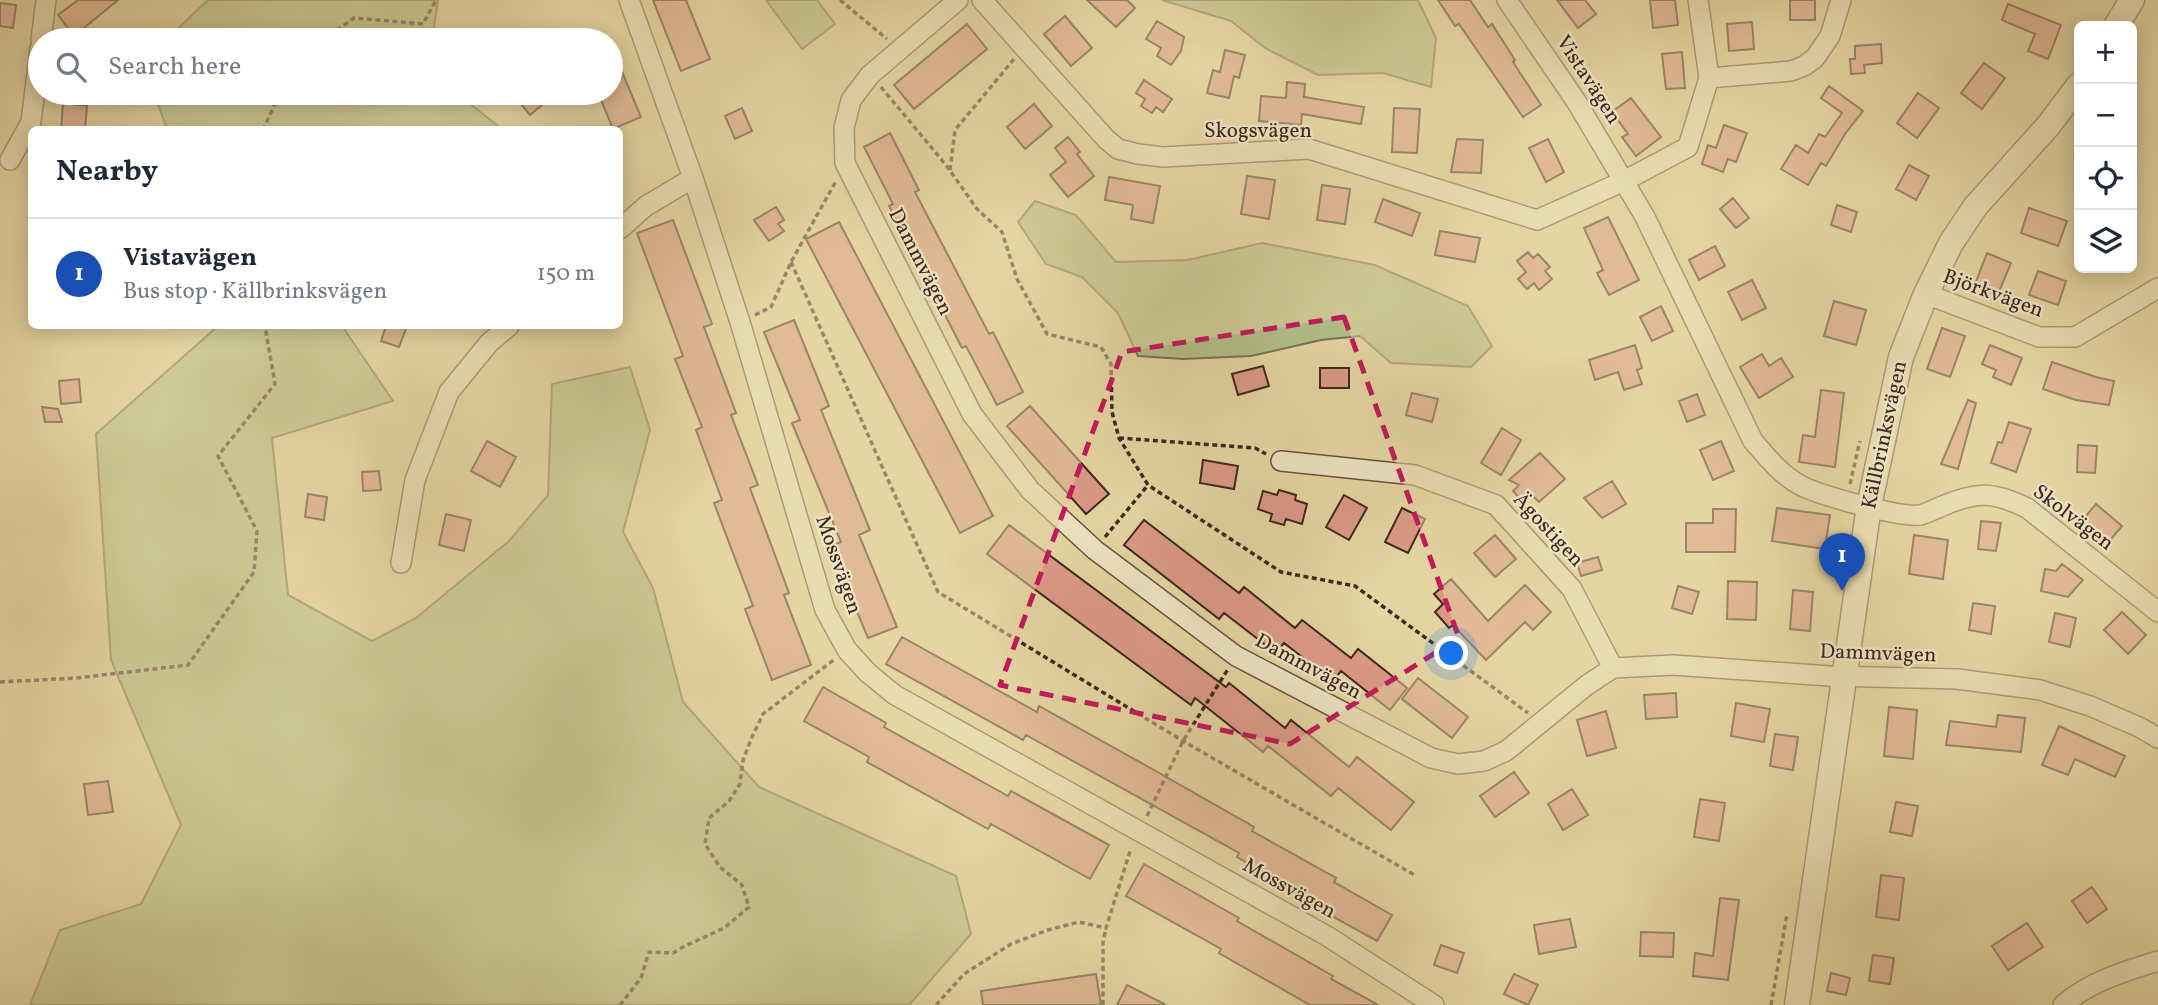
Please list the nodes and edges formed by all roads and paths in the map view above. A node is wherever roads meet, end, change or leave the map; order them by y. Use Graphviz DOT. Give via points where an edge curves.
graph roads {
  1 [pos="46,0"];
  2 [pos="436,0"];
  3 [pos="629,0"];
  4 [pos="840,0"];
  5 [pos="958,0"];
  6 [pos="982,0"];
  7 [pos="1507,0"];
  8 [pos="1698,0"];
  9 [pos="1841,0"];
  10 [pos="2132,0"];
  11 [pos="2119,21"];
  12 [pos="42,28"];
  13 [pos="340,28"];
  14 [pos="1024,47"];
  15 [pos="899,50"];
  16 [pos="870,75"];
  17 [pos="1709,78"];
  18 [pos="2074,92"];
  19 [pos="34,105"];
  20 [pos="274,105"];
  21 [pos="30,126"];
  22 [pos="265,126"];
  23 [pos="28,129"];
  24 [pos="10,160"];
  25 [pos="845,163"];
  26 [pos="950,170"];
  27 [pos="693,178"];
  28 [pos="1624,181"];
  29 [pos="623,226"];
  30 [pos="791,262"];
  31 [pos="2158,288"];
  32 [pos="1926,294"];
  33 [pos="750,317"];
  34 [pos="266,329"];
  35 [pos="505,329"];
  36 [pos="1119,438"];
  37 [pos="1281,461"];
  38 [pos="1149,485"];
  39 [pos="1869,506"];
  40 [pos="1095,550"];
  41 [pos="401,563"];
  42 [pos="2158,612"];
  43 [pos="838,657"];
  44 [pos="1613,668"];
  45 [pos="1224,676"];
  46 [pos="1846,676"];
  47 [pos="0,682"];
  48 [pos="1541,723"];
  49 [pos="2158,738"];
  50 [pos="1183,741"];
  51 [pos="1156,796"];
  52 [pos="1139,831"];
  53 [pos="1416,876"];
  54 [pos="1106,928"];
  55 [pos="2158,961"];
  56 [pos="620,1005"];
  57 [pos="936,1005"];
  58 [pos="1103,1005"];
  59 [pos="1434,1005"];
  60 [pos="1797,1005"];
  61 [pos="2063,1005"];
  1 -- 12 [label="street"];
  2 -- 13 [label="path" via="424,24 354,18"];
  3 -- 27 [label="street, Mossvägen"];
  4 -- 15 [label="path"];
  5 -- 15 [label="street, Dammvägen"];
  6 -- 14 [label="street, Skogsvägen"];
  7 -- 28 [label="street, Vistavägen"];
  8 -- 17 [label="street"];
  9 -- 17 [label="street" via="1830,36 1804,66"];
  10 -- 11 [label="street"];
  14 -- 26 [label="path" via="955,130"];
  14 -- 28 [label="street, Skogsvägen" via="1106,139 1118,149 1138,154 1163,157 1309,149 1538,220"];
  15 -- 16 [label="street, Dammvägen"];
  16 -- 25 [label="street, Dammvägen" via="851,100 844,128"];
  16 -- 26 [label="path"];
  17 -- 28 [label="street, Skogsvägen" via="1688,146"];
  18 -- 32 [label="street, Källbrinksvägen" via="1975,206"];
  19 -- 21 [label="street"];
  20 -- 22 [label="path"];
  23 -- 24 [label="street"];
  25 -- 30 [label="path"];
  25 -- 40 [label="street, Dammvägen" via="972,414 1030,490"];
  26 -- 36 [label="path" via="977,209 1002,232 1017,279 1047,334 1101,347 1111,363 1112,412"];
  27 -- 29 [label="street" via="646,206"];
  27 -- 52 [label="street, Mossvägen" via="825,610 847,650 895,695"];
  28 -- 39 [label="street, Vistavägen" via="1753,441 1799,485"];
  30 -- 33 [label="path" via="771,307"];
  30 -- 50 [label="path" via="938,592"];
  31 -- 32 [label="street, Björkvägen" via="2075,337 2039,337"];
  32 -- 39 [label="street, Källbrinksvägen" via="1901,357"];
  34 -- 47 [label="path" via="275,384 218,456 257,531 254,572 188,665"];
  35 -- 41 [label="street" via="449,392 415,481"];
  36 -- 37 [label="path" via="1255,448"];
  36 -- 38 [label="path"];
  37 -- 44 [label="street, Ägostigen" via="1415,475 1496,505 1572,589"];
  38 -- 40 [label="path"];
  38 -- 48 [label="path" via="1281,572 1355,586"];
  39 -- 42 [label="street, Skolvägen" via="1919,515 1968,495 2009,499 2027,508"];
  39 -- 46 [label="street, Källbrinksvägen"];
  40 -- 48 [label="street, Dammvägen" via="1236,656 1431,758 1458,764 1484,761 1506,751"];
  43 -- 56 [label="path" via="763,714 743,760 740,784 709,818 705,844 720,867 742,885 749,907 724,928 673,953 649,953 641,978"];
  44 -- 46 [label="street, Dammvägen" via="1673,665"];
  44 -- 48 [label="street, Dammvägen"];
  45 -- 50 [label="path"];
  46 -- 49 [label="street, Dammvägen" via="1957,679 2040,690 2090,706"];
  46 -- 60 [label="street, Källbrinksvägen"];
  50 -- 51 [label="path"];
  50 -- 53 [label="path"];
  52 -- 54 [label="path"];
  52 -- 59 [label="street, Mossvägen" via="1327,936"];
  54 -- 57 [label="path" via="1079,922 1011,944 964,974"];
  54 -- 58 [label="path"];
  55 -- 61 [label="street" via="2120,973"];
}
